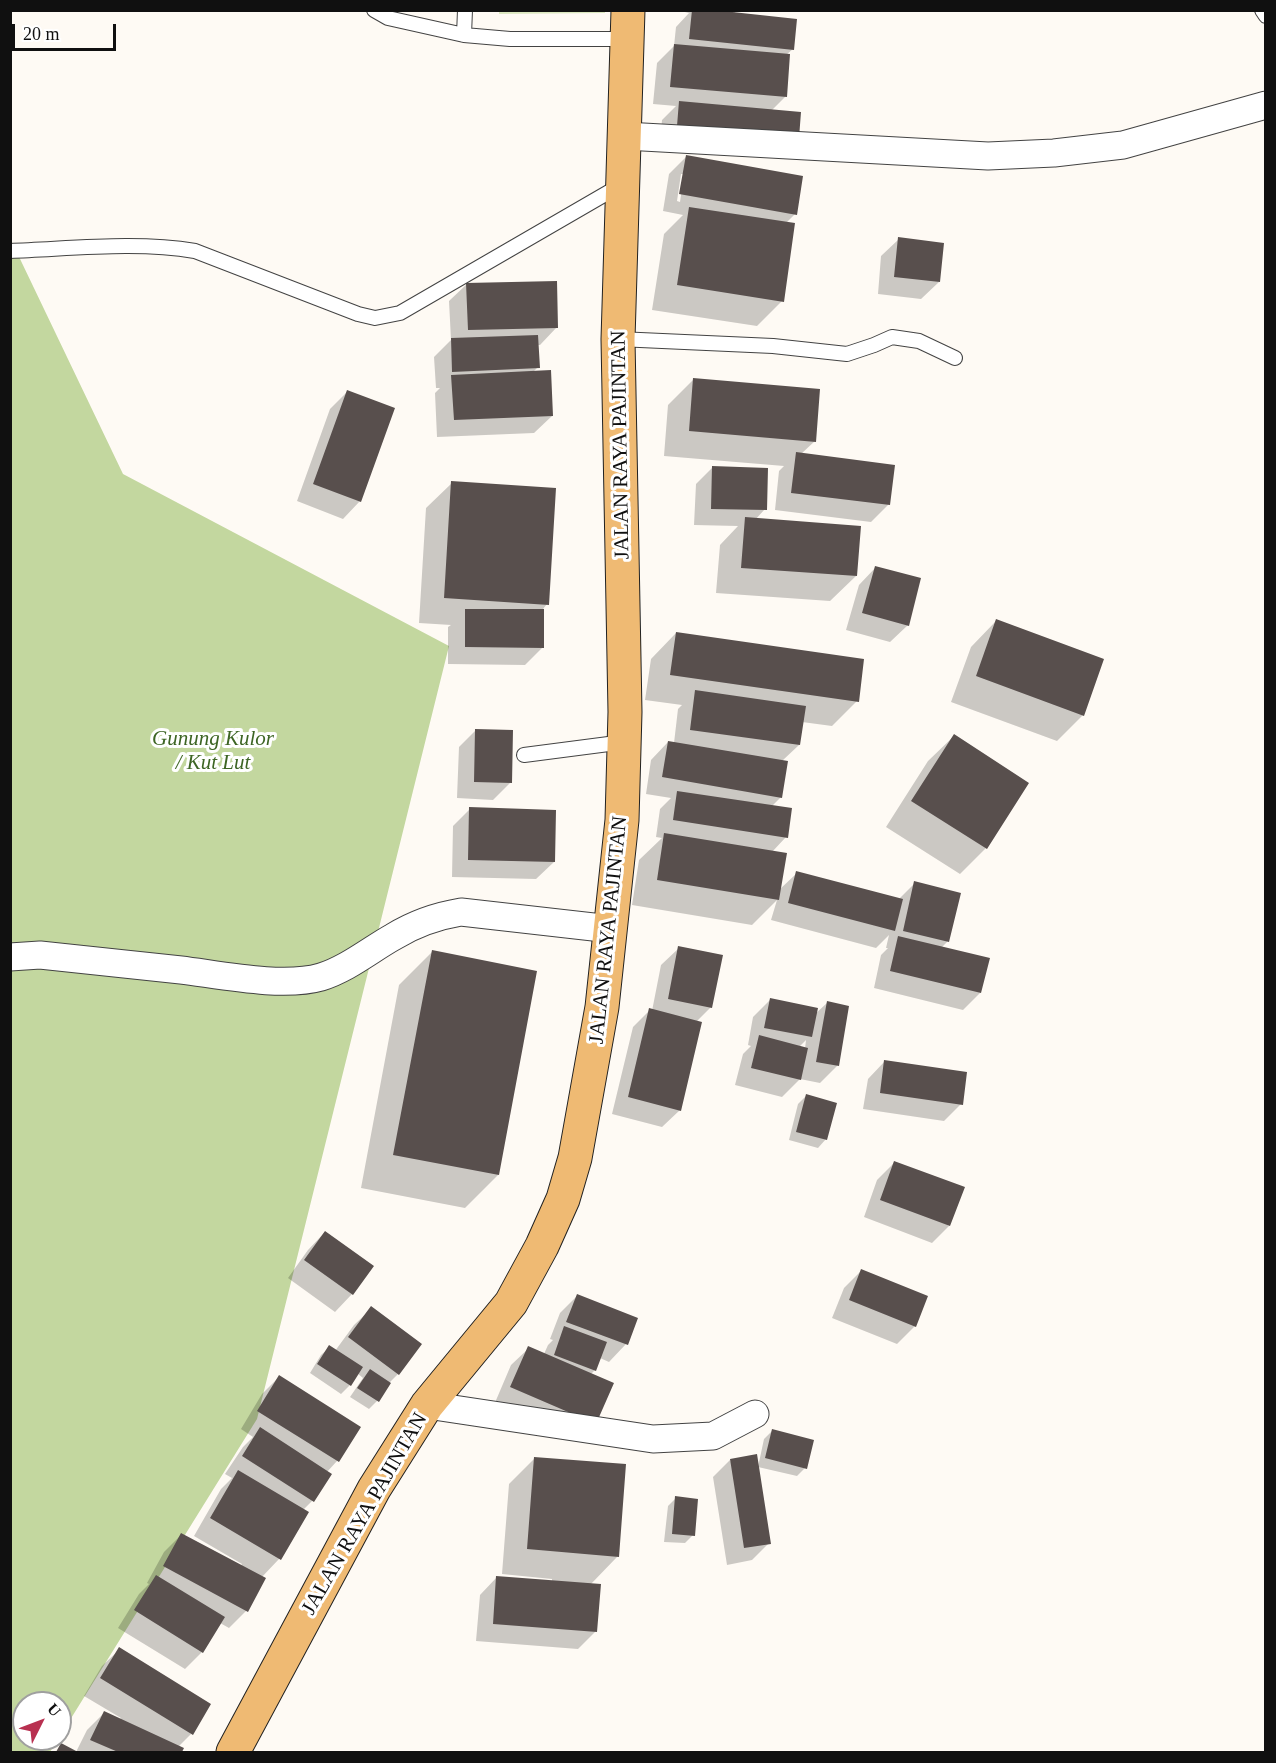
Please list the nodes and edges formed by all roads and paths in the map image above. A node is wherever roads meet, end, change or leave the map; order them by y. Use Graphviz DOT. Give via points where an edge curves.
graph roads {
  1 [pos="374,10"];
  2 [pos="465,10"];
  3 [pos="1262,10"];
  4 [pos="1266,16"];
  5 [pos="627,25"];
  6 [pos="464,35"];
  7 [pos="1266,105"];
  8 [pos="625,136"];
  9 [pos="623,183"];
  10 [pos="10,251"];
  11 [pos="618,339"];
  12 [pos="955,358"];
  13 [pos="624,742"];
  14 [pos="524,755"];
  15 [pos="611,929"];
  16 [pos="10,957"];
  17 [pos="428,1405"];
  18 [pos="755,1414"];
  19 [pos="233,1752"];
  1 -- 6 [label="lane" via="388,18"];
  2 -- 6 [label="lane"];
  3 -- 4 [label="lane"];
  5 -- 6 [label="lane" via="510,39"];
  5 -- 8 [label="main road, JALAN RAYA PAJINTAN"];
  7 -- 8 [label="street" via="1123,145 1054,153 988,156"];
  8 -- 9 [label="main road, JALAN RAYA PAJINTAN"];
  9 -- 10 [label="lane" via="400,313 375,318 195,251 143,246"];
  9 -- 11 [label="main road, JALAN RAYA PAJINTAN"];
  11 -- 12 [label="lane" via="772,346 847,354 892,337 919,341"];
  11 -- 13 [label="main road, JALAN RAYA PAJINTAN"];
  13 -- 14 [label="lane"];
  13 -- 15 [label="main road, JALAN RAYA PAJINTAN" via="622,820"];
  15 -- 16 [label="street" via="461,912 426,921 321,977 291,981 40,955"];
  15 -- 17 [label="main road, JALAN RAYA PAJINTAN" via="591,1072 563,1199 511,1303"];
  17 -- 18 [label="street" via="653,1439 713,1436"];
  17 -- 19 [label="main road, JALAN RAYA PAJINTAN" via="374,1490"];
}
